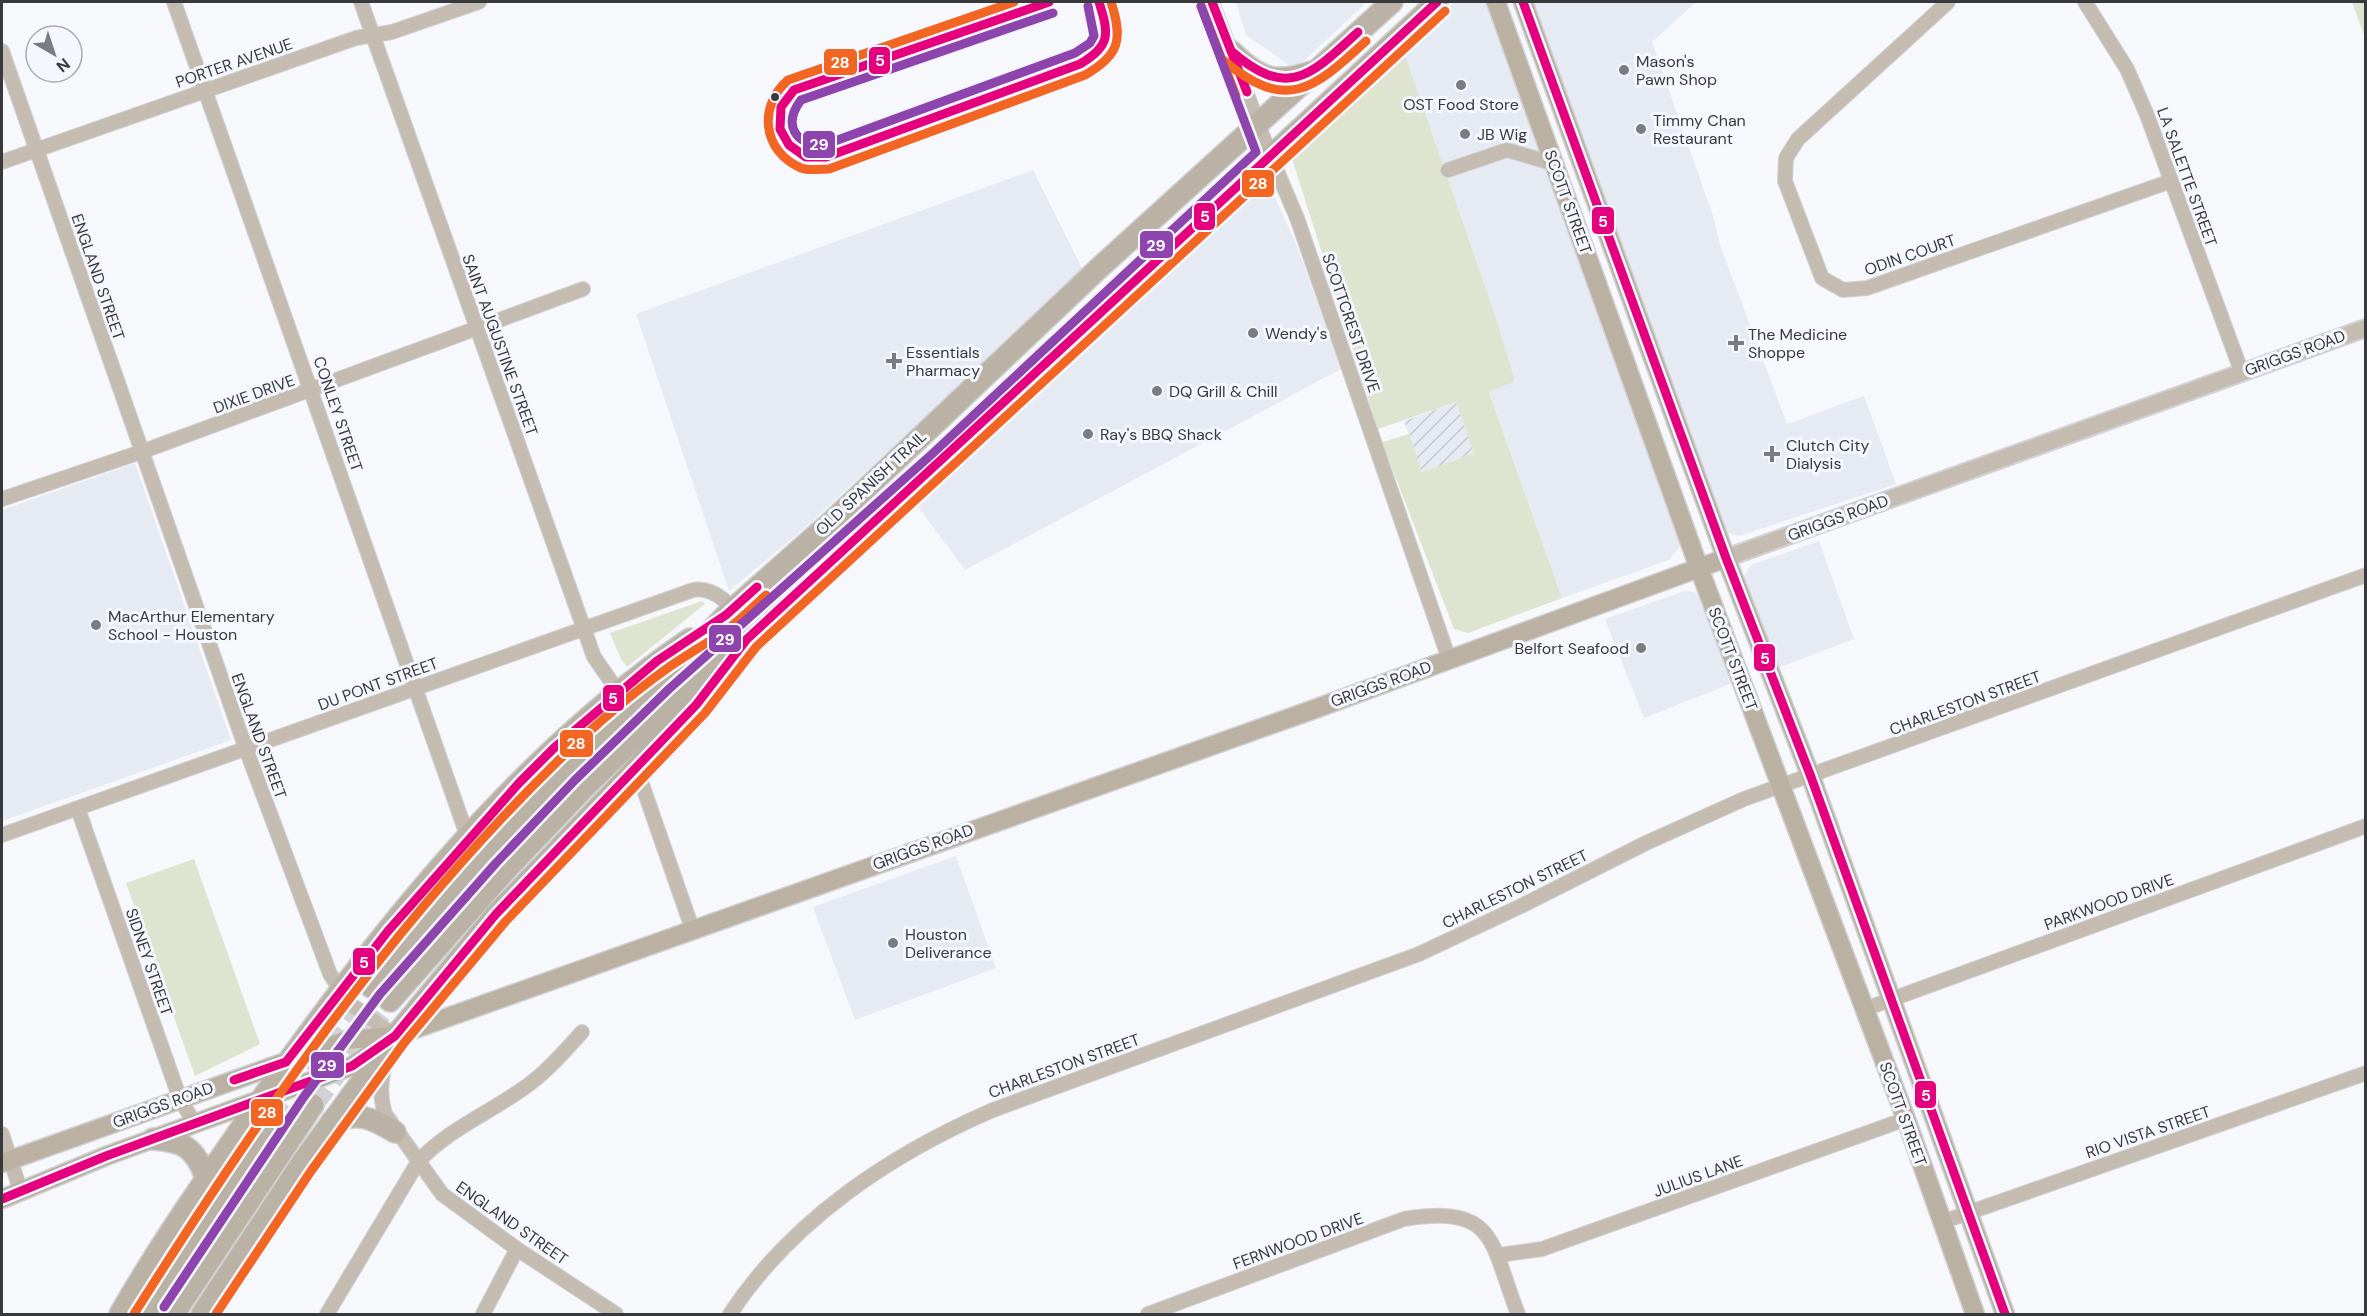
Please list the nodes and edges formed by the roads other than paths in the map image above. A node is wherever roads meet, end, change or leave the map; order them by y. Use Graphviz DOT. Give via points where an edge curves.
graph roads {
  1 [pos="174,2"];
  2 [pos="361,2"];
  3 [pos="479,2"];
  4 [pos="1212,2"];
  5 [pos="1392,2"];
  6 [pos="1437,2"];
  7 [pos="1496,2"];
  8 [pos="1523,2"];
  9 [pos="1948,2"];
  10 [pos="2085,2"];
  11 [pos="374,36"];
  12 [pos="2,51"];
  13 [pos="1231,51"];
  14 [pos="1317,70"];
  15 [pos="206,90"];
  16 [pos="1258,123"];
  17 [pos="36,150"];
  18 [pos="1270,155"];
  19 [pos="1578,155"];
  20 [pos="2,162"];
  21 [pos="1555,164"];
  22 [pos="1448,170"];
  23 [pos="2171,181"];
  24 [pos="1098,269"];
  25 [pos="583,289"];
  26 [pos="1120,296"];
  27 [pos="2366,328"];
  28 [pos="477,330"];
  29 [pos="2242,373"];
  30 [pos="312,390"];
  31 [pos="933,424"];
  32 [pos="956,448"];
  33 [pos="141,452"];
  34 [pos="2,499"];
  35 [pos="1726,558"];
  36 [pos="1699,568"];
  37 [pos="2366,575"];
  38 [pos="729,612"];
  39 [pos="583,627"];
  40 [pos="750,635"];
  41 [pos="1449,659"];
  42 [pos="416,688"];
  43 [pos="619,693"];
  44 [pos="246,749"];
  45 [pos="636,767"];
  46 [pos="1811,777"];
  47 [pos="1781,786"];
  48 [pos="78,808"];
  49 [pos="2366,825"];
  50 [pos="2,836"];
  51 [pos="468,838"];
  52 [pos="693,931"];
  53 [pos="371,987"];
  54 [pos="339,990"];
  55 [pos="1891,999"];
  56 [pos="390,1001"];
  57 [pos="1865,1009"];
  58 [pos="582,1032"];
  59 [pos="395,1036"];
  60 [pos="286,1062"];
  61 [pos="2366,1073"];
  62 [pos="180,1099"];
  63 [pos="260,1101"];
  64 [pos="313,1105"];
  65 [pos="1906,1119"];
  66 [pos="272,1120"];
  67 [pos="332,1121"];
  68 [pos="195,1124"];
  69 [pos="396,1132"];
  70 [pos="2,1134"];
  71 [pos="153,1139"];
  72 [pos="6,1161"];
  73 [pos="418,1162"];
  74 [pos="206,1178"];
  75 [pos="21,1192"];
  76 [pos="2,1199"];
  77 [pos="1969,1213"];
  78 [pos="1942,1222"];
  79 [pos="517,1250"];
  80 [pos="1499,1255"];
  81 [pos="120,1314"];
  82 [pos="145,1314"];
  83 [pos="174,1314"];
  84 [pos="202,1314"];
  85 [pos="327,1314"];
  86 [pos="483,1314"];
  87 [pos="615,1314"];
  88 [pos="730,1314"];
  89 [pos="1148,1314"];
  90 [pos="1518,1314"];
  91 [pos="1975,1314"];
  92 [pos="2005,1314"];
  1 -- 15 [label="street, CONLEY STREET"];
  2 -- 11 [label="street, SAINT AUGUSTINE STREET"];
  3 -- 11 [label="street, PORTER AVENUE"];
  4 -- 13 [label="street, SCOTTCREST DRIVE"];
  5 -- 14 [label="main road, OLD SPANISH TRAIL"];
  6 -- 18 [label="main road, OLD SPANISH TRAIL"];
  7 -- 21 [label="main road, SCOTT STREET"];
  8 -- 19 [label="main road, SCOTT STREET"];
  9 -- 23 [label="street, ODIN COURT" via="1798,139 1786,158 1785,181 1822,278 1843,290 1867,288"];
  10 -- 23 [label="street, LA SALETTE STREET" via="2127,69"];
  11 -- 15 [label="street, PORTER AVENUE" via="356,38"];
  11 -- 28 [label="street, SAINT AUGUSTINE STREET"];
  12 -- 17 [label="street, ENGLAND STREET"];
  13 -- 14 [label="main road" via="1247,67 1275,79"];
  13 -- 16 [label="street, SCOTTCREST DRIVE"];
  14 -- 16 [label="main road, OLD SPANISH TRAIL"];
  15 -- 17 [label="street, PORTER AVENUE"];
  15 -- 30 [label="street, CONLEY STREET"];
  16 -- 18 [label="street, SCOTTCREST DRIVE"];
  16 -- 24 [label="main road, OLD SPANISH TRAIL"];
  17 -- 20 [label="street, PORTER AVENUE"];
  17 -- 33 [label="street, ENGLAND STREET"];
  18 -- 26 [label="main road, OLD SPANISH TRAIL"];
  18 -- 41 [label="street, SCOTTCREST DRIVE" via="1297,218"];
  19 -- 21 [label="main road"];
  19 -- 35 [label="main road, SCOTT STREET"];
  21 -- 22 [label="street" via="1507,150"];
  21 -- 36 [label="main road, SCOTT STREET"];
  23 -- 29 [label="street, LA SALETTE STREET"];
  24 -- 26 [label="main road"];
  24 -- 31 [label="main road, OLD SPANISH TRAIL"];
  25 -- 28 [label="street, DIXIE DRIVE"];
  26 -- 32 [label="main road, OLD SPANISH TRAIL"];
  27 -- 29 [label="street, GRIGGS ROAD"];
  28 -- 30 [label="street, DIXIE DRIVE"];
  28 -- 39 [label="street, SAINT AUGUSTINE STREET"];
  29 -- 35 [label="street, GRIGGS ROAD"];
  30 -- 33 [label="street, DIXIE DRIVE"];
  30 -- 42 [label="street, CONLEY STREET"];
  31 -- 32 [label="main road"];
  31 -- 38 [label="main road, OLD SPANISH TRAIL"];
  32 -- 40 [label="main road, OLD SPANISH TRAIL"];
  33 -- 34 [label="street, DIXIE DRIVE"];
  33 -- 44 [label="street, ENGLAND STREET"];
  35 -- 36 [label="main road, GRIGGS ROAD"];
  35 -- 46 [label="main road, SCOTT STREET"];
  36 -- 41 [label="main road, GRIGGS ROAD"];
  36 -- 47 [label="main road, SCOTT STREET"];
  37 -- 46 [label="street, CHARLESTON STREET"];
  38 -- 39 [label="street, DU PONT STREET" via="714,592 703,588"];
  38 -- 40 [label="street, DU PONT STREET"];
  38 -- 43 [label="main road" via="657,661"];
  38 -- 53 [label="main road, OLD SPANISH TRAIL" via="551,785"];
  39 -- 42 [label="street, DU PONT STREET"];
  39 -- 43 [label="street, SAINT AUGUSTINE STREET" via="601,670"];
  40 -- 45 [label="main road" via="696,705"];
  40 -- 56 [label="main road, OLD SPANISH TRAIL" via="677,698 583,789"];
  41 -- 52 [label="main road, GRIGGS ROAD"];
  42 -- 44 [label="street, DU PONT STREET"];
  42 -- 51 [label="street, CONLEY STREET"];
  43 -- 51 [label="main road" via="554,748"];
  44 -- 48 [label="street, DU PONT STREET"];
  44 -- 54 [label="street, ENGLAND STREET"];
  45 -- 52 [label="street"];
  45 -- 59 [label="main road" via="496,914"];
  46 -- 47 [label="street, CHARLESTON STREET"];
  46 -- 55 [label="main road, SCOTT STREET"];
  47 -- 57 [label="main road, SCOTT STREET"];
  47 -- 88 [label="street, CHARLESTON STREET" via="1646,843 1419,954 944,1131 880,1168 834,1203 784,1250"];
  48 -- 50 [label="street, DU PONT STREET"];
  48 -- 62 [label="street, SIDNEY STREET"];
  49 -- 55 [label="street, PARKWOOD DRIVE"];
  51 -- 54 [label="main road"];
  52 -- 59 [label="main road, GRIGGS ROAD"];
  54 -- 59 [label="street, ENGLAND STREET"];
  54 -- 60 [label="main road"];
  55 -- 57 [label="street, PARKWOOD DRIVE"];
  55 -- 77 [label="main road, SCOTT STREET"];
  57 -- 65 [label="main road, SCOTT STREET"];
  58 -- 73 [label="street" via="523,1089 430,1148"];
  59 -- 60 [label="main road, GRIGGS ROAD" via="347,1040"];
  59 -- 63 [label="main road, GRIGGS ROAD" via="352,1066"];
  59 -- 67 [label="main road"];
  59 -- 69 [label="street, ENGLAND STREET" via="380,1089 385,1114"];
  60 -- 62 [label="main road, GRIGGS ROAD"];
  60 -- 63 [label="main road"];
  61 -- 77 [label="street, RIO VISTA STREET"];
  62 -- 68 [label="street, SIDNEY STREET"];
  62 -- 72 [label="main road, GRIGGS ROAD"];
  63 -- 68 [label="main road, GRIGGS ROAD"];
  63 -- 74 [label="main road"];
  64 -- 83 [label="main road"];
  65 -- 78 [label="main road, SCOTT STREET"];
  65 -- 80 [label="street, JULIUS LANE" via="1542,1249"];
  66 -- 82 [label="main road" via="212,1206"];
  67 -- 69 [label="main road" via="360,1116"];
  67 -- 84 [label="main road"];
  68 -- 71 [label="main road, GRIGGS ROAD"];
  69 -- 73 [label="street, ENGLAND STREET"];
  70 -- 72 [label="street"];
  71 -- 74 [label="main road" via="174,1140 188,1148"];
  71 -- 75 [label="main road, GRIGGS ROAD"];
  72 -- 75 [label="street"];
  73 -- 79 [label="street, ENGLAND STREET" via="442,1194"];
  73 -- 85 [label="street"];
  74 -- 81 [label="main road"];
  75 -- 76 [label="main road, GRIGGS ROAD"];
  77 -- 78 [label="street, RIO VISTA STREET"];
  77 -- 92 [label="main road, SCOTT STREET"];
  78 -- 91 [label="main road, SCOTT STREET"];
  79 -- 86 [label="street"];
  79 -- 87 [label="street, ENGLAND STREET"];
  80 -- 89 [label="street, FERNWOOD DRIVE" via="1484,1231 1463,1217 1439,1214 1404,1219"];
  80 -- 90 [label="street"];
}
